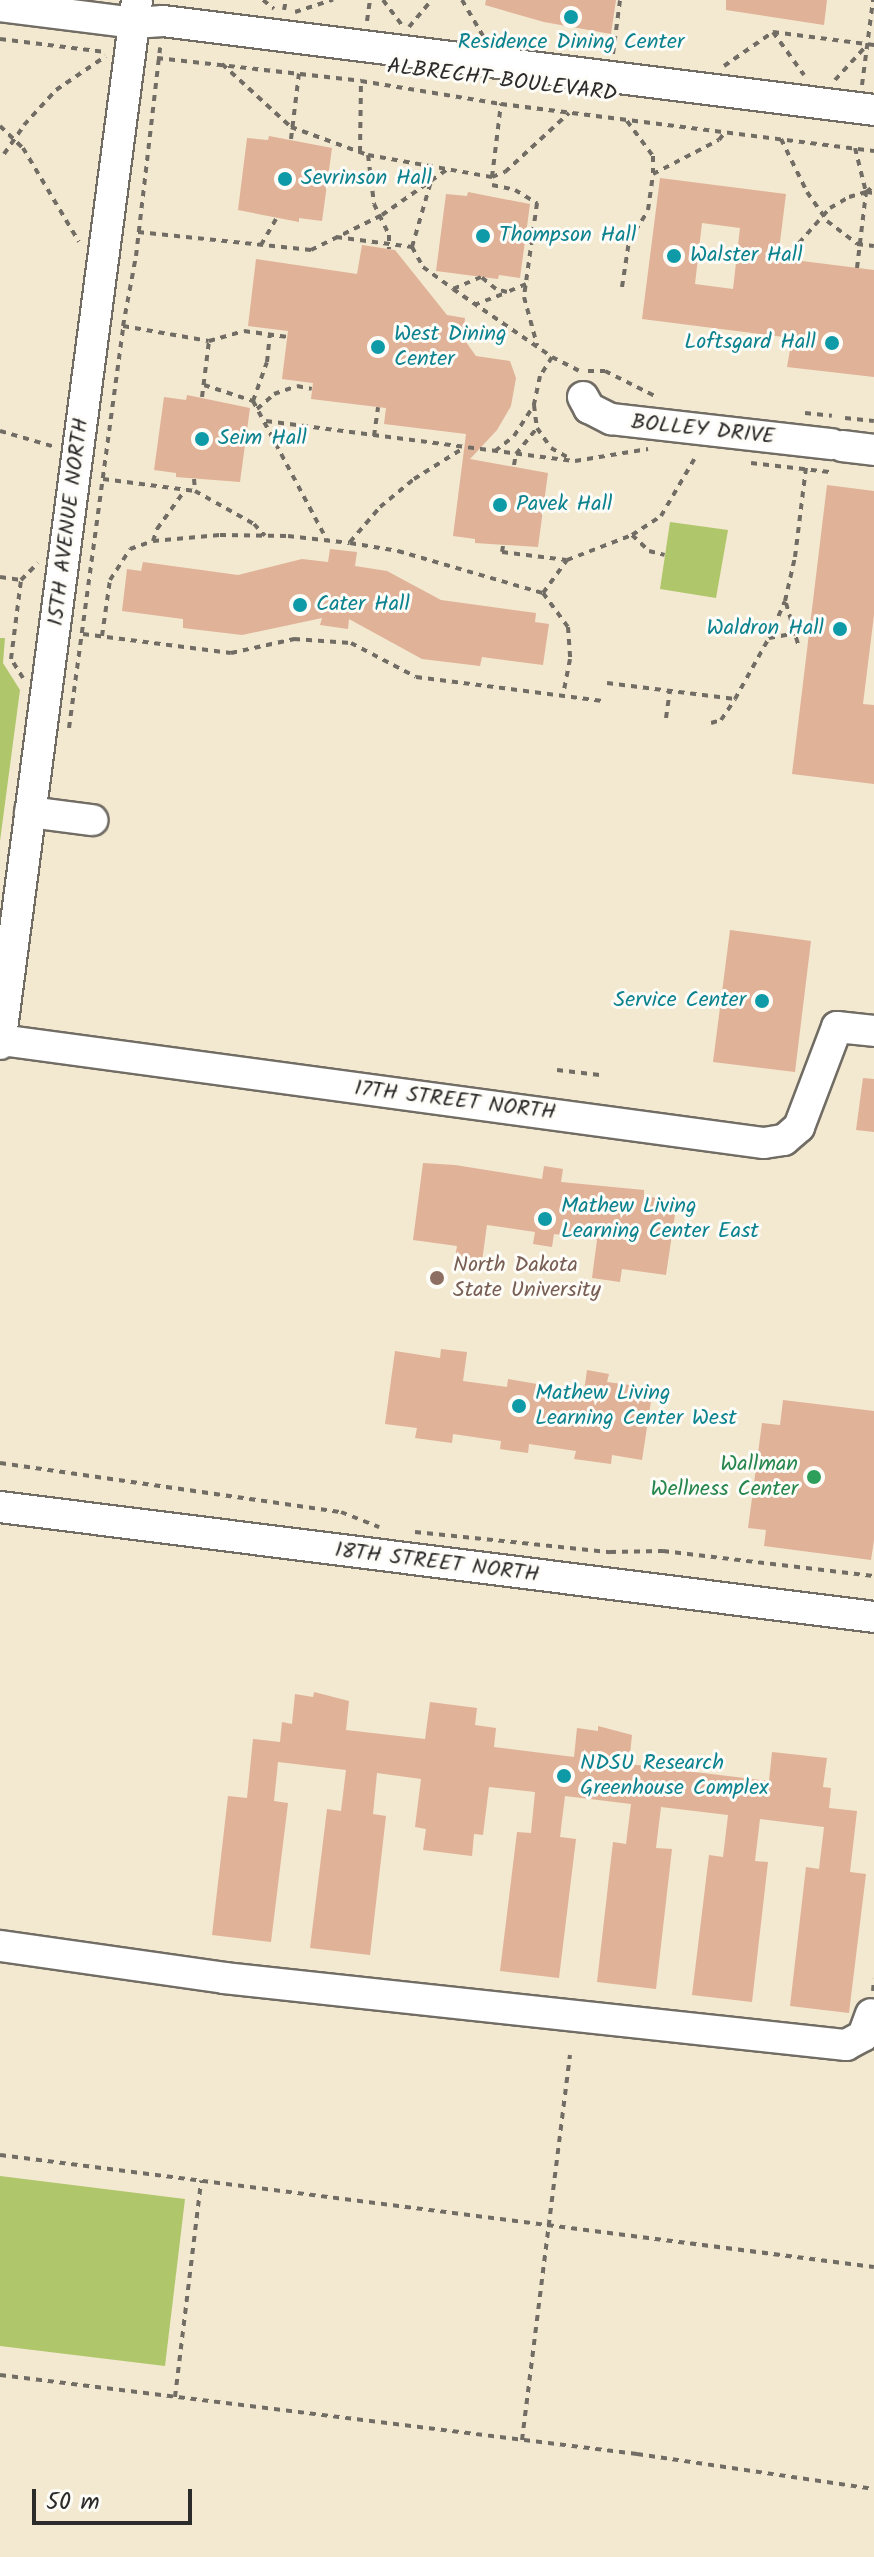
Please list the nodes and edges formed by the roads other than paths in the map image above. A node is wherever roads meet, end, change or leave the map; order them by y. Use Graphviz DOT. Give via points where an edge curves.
graph roads {
  1 [pos="0,6"];
  2 [pos="136,12"];
  3 [pos="150,50"];
  4 [pos="868,100"];
  5 [pos="865,138"];
  6 [pos="583,397"];
  7 [pos="874,450"];
  8 [pos="30,812"];
  9 [pos="92,820"];
  10 [pos="874,1031"];
  11 [pos="0,1042"];
  12 [pos="0,1507"];
  13 [pos="874,1617"];
  14 [pos="0,1946"];
  15 [pos="871,2014"];
  1 -- 2 [label="street, ALBRECHT BOULEVARD"];
  2 -- 3 [label="street, ALBRECHT BOULEVARD"];
  2 -- 4 [label="street, ALBRECHT BOULEVARD" via="163,21"];
  3 -- 5 [label="street, ALBRECHT BOULEVARD"];
  3 -- 8 [label="street, 15TH AVENUE NORTH"];
  6 -- 7 [label="street, BOLLEY DRIVE" via="589,408 611,419 826,440"];
  8 -- 9 [label="street"];
  8 -- 11 [label="street, 15TH AVENUE NORTH"];
  10 -- 11 [label="street, 17TH STREET NORTH" via="837,1027 799,1127 784,1140 764,1143"];
  12 -- 13 [label="street, 18TH STREET NORTH"];
  14 -- 15 [label="street" via="224,1978 846,2045 863,2036"];
}
